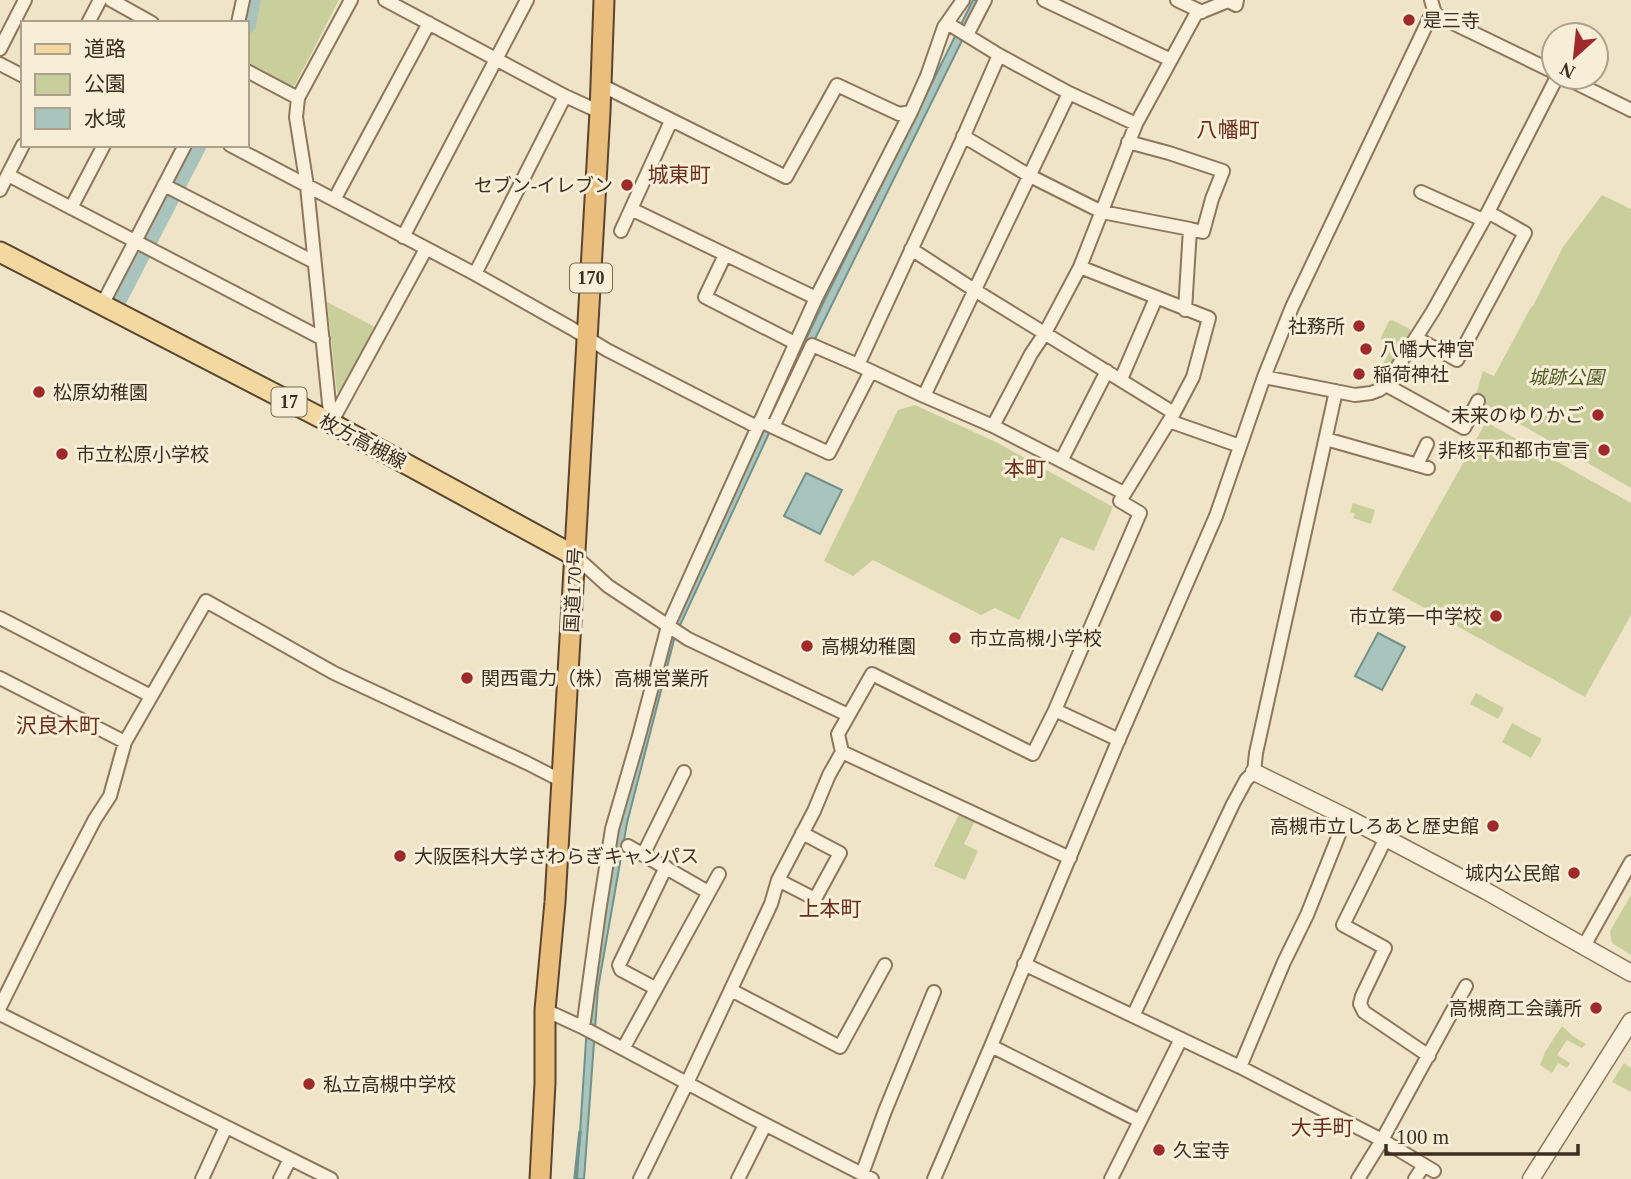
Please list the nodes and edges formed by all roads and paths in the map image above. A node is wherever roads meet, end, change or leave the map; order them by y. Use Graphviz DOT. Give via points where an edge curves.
graph roads {
  1 [pos="25,0"];
  2 [pos="100,0"];
  3 [pos="111,0"];
  4 [pos="243,0"];
  5 [pos="351,0"];
  6 [pos="385,0"];
  7 [pos="604,0"];
  8 [pos="962,0"];
  9 [pos="985,0"];
  10 [pos="1044,0"];
  11 [pos="1177,0"];
  12 [pos="1237,0"];
  13 [pos="524,1"];
  14 [pos="1432,6"];
  15 [pos="1202,12"];
  16 [pos="89,21"];
  17 [pos="148,21"];
  18 [pos="238,21"];
  19 [pos="429,23"];
  20 [pos="947,23"];
  21 [pos="967,35"];
  22 [pos="0,49"];
  23 [pos="999,55"];
  24 [pos="497,59"];
  25 [pos="1171,60"];
  26 [pos="0,64"];
  27 [pos="1540,64"];
  28 [pos="248,72"];
  29 [pos="21,75"];
  30 [pos="601,85"];
  31 [pos="1550,91"];
  32 [pos="1596,91"];
  33 [pos="1069,93"];
  34 [pos="565,96"];
  35 [pos="298,98"];
  36 [pos="1629,105"];
  37 [pos="600,112"];
  38 [pos="911,112"];
  39 [pos="671,121"];
  40 [pos="1136,124"];
  41 [pos="963,136"];
  42 [pos="1128,142"];
  43 [pos="22,147"];
  44 [pos="103,147"];
  45 [pos="184,147"];
  46 [pos="234,147"];
  47 [pos="8,175"];
  48 [pos="1030,176"];
  49 [pos="307,186"];
  50 [pos="170,188"];
  51 [pos="0,190"];
  52 [pos="1421,192"];
  53 [pos="334,200"];
  54 [pos="71,208"];
  55 [pos="631,209"];
  56 [pos="1102,212"];
  57 [pos="1485,216"];
  58 [pos="1190,229"];
  59 [pos="621,231"];
  60 [pos="403,237"];
  61 [pos="141,244"];
  62 [pos="426,249"];
  63 [pos="911,249"];
  64 [pos="0,252"];
  65 [pos="725,254"];
  66 [pos="314,262"];
  67 [pos="1080,267"];
  68 [pos="475,274"];
  69 [pos="976,291"];
  70 [pos="816,298"];
  71 [pos="1156,298"];
  72 [pos="102,305"];
  73 [pos="1185,310"];
  74 [pos="1045,333"];
  75 [pos="1416,338"];
  76 [pos="323,339"];
  77 [pos="587,339"];
  78 [pos="795,343"];
  79 [pos="858,365"];
  80 [pos="1107,370"];
  81 [pos="871,371"];
  82 [pos="1264,377"];
  83 [pos="1121,379"];
  84 [pos="1386,385"];
  85 [pos="1336,391"];
  86 [pos="924,396"];
  87 [pos="1478,401"];
  88 [pos="1171,417"];
  89 [pos="331,423"];
  90 [pos="758,424"];
  91 [pos="993,426"];
  92 [pos="773,427"];
  93 [pos="1326,439"];
  94 [pos="1427,444"];
  95 [pos="1240,446"];
  96 [pos="1061,461"];
  97 [pos="1124,493"];
  98 [pos="575,556"];
  99 [pos="0,618"];
  100 [pos="668,626"];
  101 [pos="0,678"];
  102 [pos="151,696"];
  103 [pos="1055,710"];
  104 [pos="848,715"];
  105 [pos="1119,740"];
  106 [pos="125,742"];
  107 [pos="842,752"];
  108 [pos="684,772"];
  109 [pos="1254,772"];
  110 [pos="562,781"];
  111 [pos="1346,817"];
  112 [pos="802,833"];
  113 [pos="1386,838"];
  114 [pos="628,846"];
  115 [pos="643,855"];
  116 [pos="1070,858"];
  117 [pos="1631,862"];
  118 [pos="666,867"];
  119 [pos="719,874"];
  120 [pos="778,880"];
  121 [pos="708,892"];
  122 [pos="1584,946"];
  123 [pos="1024,964"];
  124 [pos="885,965"];
  125 [pos="1631,973"];
  126 [pos="1466,986"];
  127 [pos="655,988"];
  128 [pos="731,990"];
  129 [pos="934,992"];
  130 [pos="0,1007"];
  131 [pos="545,1010"];
  132 [pos="0,1014"];
  133 [pos="1133,1016"];
  134 [pos="1631,1020"];
  135 [pos="587,1030"];
  136 [pos="1181,1039"];
  137 [pos="991,1046"];
  138 [pos="623,1049"];
  139 [pos="1429,1056"];
  140 [pos="1240,1067"];
  141 [pos="687,1083"];
  142 [pos="1140,1121"];
  143 [pos="765,1125"];
  144 [pos="226,1127"];
  145 [pos="1382,1140"];
  146 [pos="290,1159"];
  147 [pos="847,1173"];
  148 [pos="867,1177"];
  149 [pos="202,1179"];
  150 [pos="280,1179"];
  151 [pos="331,1179"];
  152 [pos="540,1179"];
  153 [pos="640,1179"];
  154 [pos="738,1179"];
  155 [pos="933,1179"];
  156 [pos="1111,1179"];
  157 [pos="1358,1179"];
  158 [pos="1415,1179"];
  159 [pos="1531,1179"];
  1 -- 22 [label="street"];
  2 -- 16 [label="street"];
  3 -- 17 [label="street"];
  4 -- 18 [label="street"];
  5 -- 35 [label="street"];
  6 -- 19 [label="street"];
  7 -- 30 [label="highway, 国道170号 / 170"];
  8 -- 20 [label="street"];
  9 -- 21 [label="street"];
  10 -- 25 [label="street"];
  11 -- 15 [label="street"];
  12 -- 15 [label="street" via="1236,5 1228,1"];
  13 -- 24 [label="street"];
  14 -- 27 [label="street"];
  14 -- 82 [label="street" via="1306,275"];
  15 -- 25 [label="street" via="1196,14"];
  19 -- 24 [label="street"];
  19 -- 53 [label="street"];
  20 -- 21 [label="street"];
  20 -- 38 [label="street"];
  21 -- 23 [label="street"];
  23 -- 33 [label="street"];
  23 -- 41 [label="street"];
  24 -- 34 [label="street"];
  24 -- 60 [label="street"];
  25 -- 40 [label="street"];
  26 -- 29 [label="street"];
  28 -- 35 [label="street"];
  30 -- 37 [label="highway, 国道170号 / 170"];
  30 -- 39 [label="street"];
  31 -- 57 [label="street"];
  32 -- 36 [label="street"];
  33 -- 40 [label="street"];
  33 -- 48 [label="street"];
  34 -- 37 [label="street"];
  34 -- 68 [label="street"];
  35 -- 49 [label="street" via="296,117"];
  37 -- 77 [label="highway, 国道170号 / 170"];
  38 -- 39 [label="street" via="899,114 836,85 786,177"];
  38 -- 70 [label="street"];
  39 -- 55 [label="street"];
  40 -- 42 [label="street"];
  41 -- 48 [label="street"];
  41 -- 63 [label="street"];
  42 -- 56 [label="street"];
  42 -- 58 [label="street" via="1223,171 1203,232"];
  43 -- 47 [label="street"];
  44 -- 54 [label="street"];
  45 -- 50 [label="street"];
  46 -- 49 [label="street"];
  47 -- 51 [label="street"];
  47 -- 54 [label="street"];
  48 -- 56 [label="street"];
  48 -- 69 [label="street"];
  49 -- 53 [label="street"];
  49 -- 66 [label="street"];
  50 -- 61 [label="street"];
  50 -- 66 [label="street"];
  52 -- 57 [label="street"];
  53 -- 60 [label="street"];
  54 -- 61 [label="street"];
  55 -- 59 [label="street"];
  55 -- 65 [label="street"];
  56 -- 58 [label="street"];
  56 -- 67 [label="street"];
  57 -- 75 [label="street"];
  57 -- 75 [label="street" via="1525,233 1457,360"];
  58 -- 73 [label="street"];
  60 -- 62 [label="street"];
  61 -- 72 [label="street"];
  61 -- 76 [label="street"];
  62 -- 68 [label="street"];
  62 -- 89 [label="street"];
  63 -- 69 [label="street"];
  63 -- 79 [label="street"];
  64 -- 72 [label="main road, 枚方高槻線 / 17"];
  65 -- 70 [label="street"];
  65 -- 78 [label="street" via="705,297"];
  66 -- 76 [label="street"];
  67 -- 71 [label="street"];
  67 -- 74 [label="street"];
  68 -- 77 [label="street"];
  69 -- 74 [label="street"];
  69 -- 86 [label="street"];
  70 -- 78 [label="street"];
  71 -- 73 [label="street"];
  71 -- 83 [label="street"];
  72 -- 89 [label="main road, 枚方高槻線 / 17"];
  73 -- 88 [label="street" via="1209,318 1193,377"];
  74 -- 80 [label="street"];
  74 -- 91 [label="street"];
  75 -- 84 [label="street"];
  76 -- 89 [label="street"];
  77 -- 90 [label="street"];
  77 -- 98 [label="highway, 国道170号 / 170"];
  78 -- 90 [label="street"];
  79 -- 81 [label="street"];
  79 -- 92 [label="street" via="812,345"];
  80 -- 83 [label="street"];
  80 -- 96 [label="street"];
  81 -- 86 [label="street"];
  81 -- 92 [label="street" via="829,453"];
  82 -- 85 [label="street"];
  82 -- 95 [label="street"];
  83 -- 88 [label="street"];
  84 -- 85 [label="street" via="1355,395"];
  84 -- 87 [label="street" via="1464,428"];
  85 -- 93 [label="street"];
  86 -- 91 [label="street"];
  88 -- 95 [label="street"];
  88 -- 97 [label="street"];
  89 -- 98 [label="main road, 枚方高槻線 / 17"];
  90 -- 92 [label="street"];
  90 -- 100 [label="street"];
  91 -- 96 [label="street"];
  93 -- 94 [label="street" via="1422,466"];
  93 -- 109 [label="street"];
  95 -- 105 [label="street" via="1216,516"];
  96 -- 97 [label="street"];
  97 -- 103 [label="street" via="1120,501 1140,513"];
  98 -- 100 [label="street" via="608,586"];
  98 -- 110 [label="highway, 国道170号 / 170"];
  99 -- 102 [label="street"];
  100 -- 104 [label="street"];
  100 -- 135 [label="street" via="612,828 584,1021"];
  101 -- 106 [label="street"];
  102 -- 106 [label="street"];
  102 -- 110 [label="street" via="206,601 334,673"];
  103 -- 104 [label="street" via="1033,754 872,674"];
  103 -- 105 [label="street"];
  104 -- 107 [label="street" via="838,734"];
  105 -- 116 [label="street"];
  106 -- 130 [label="street" via="110,796"];
  107 -- 112 [label="street"];
  107 -- 116 [label="street"];
  108 -- 115 [label="street"];
  109 -- 111 [label="street"];
  109 -- 133 [label="street" via="1233,804"];
  110 -- 131 [label="highway, 国道170号 / 170"];
  111 -- 113 [label="street"];
  111 -- 140 [label="street"];
  112 -- 120 [label="street"];
  112 -- 120 [label="street" via="840,853 815,899"];
  113 -- 122 [label="street"];
  113 -- 139 [label="street" via="1343,925 1385,948 1362,996 1364,1012"];
  114 -- 115 [label="street"];
  115 -- 118 [label="street"];
  116 -- 123 [label="street"];
  117 -- 122 [label="street"];
  118 -- 121 [label="street"];
  118 -- 127 [label="street" via="619,965"];
  119 -- 121 [label="street"];
  120 -- 128 [label="street"];
  121 -- 127 [label="street"];
  122 -- 125 [label="street"];
  123 -- 133 [label="street"];
  123 -- 137 [label="street"];
  124 -- 128 [label="street" via="840,1046"];
  126 -- 139 [label="street"];
  127 -- 138 [label="street"];
  128 -- 141 [label="street"];
  129 -- 148 [label="street" via="885,1111"];
  131 -- 135 [label="street"];
  131 -- 152 [label="highway, 国道170号 / 170"];
  132 -- 144 [label="street"];
  133 -- 136 [label="street"];
  134 -- 159 [label="street"];
  135 -- 138 [label="street"];
  136 -- 140 [label="street"];
  136 -- 142 [label="street"];
  137 -- 142 [label="street"];
  137 -- 155 [label="street"];
  138 -- 141 [label="street"];
  139 -- 145 [label="street"];
  140 -- 145 [label="street"];
  141 -- 143 [label="street"];
  141 -- 153 [label="street"];
  142 -- 156 [label="street"];
  143 -- 147 [label="street"];
  143 -- 154 [label="street"];
  144 -- 146 [label="street"];
  144 -- 149 [label="street"];
  145 -- 157 [label="street"];
  145 -- 158 [label="street" via="1429,1168"];
  146 -- 150 [label="street"];
  146 -- 151 [label="street"];
  147 -- 148 [label="street"];
}
